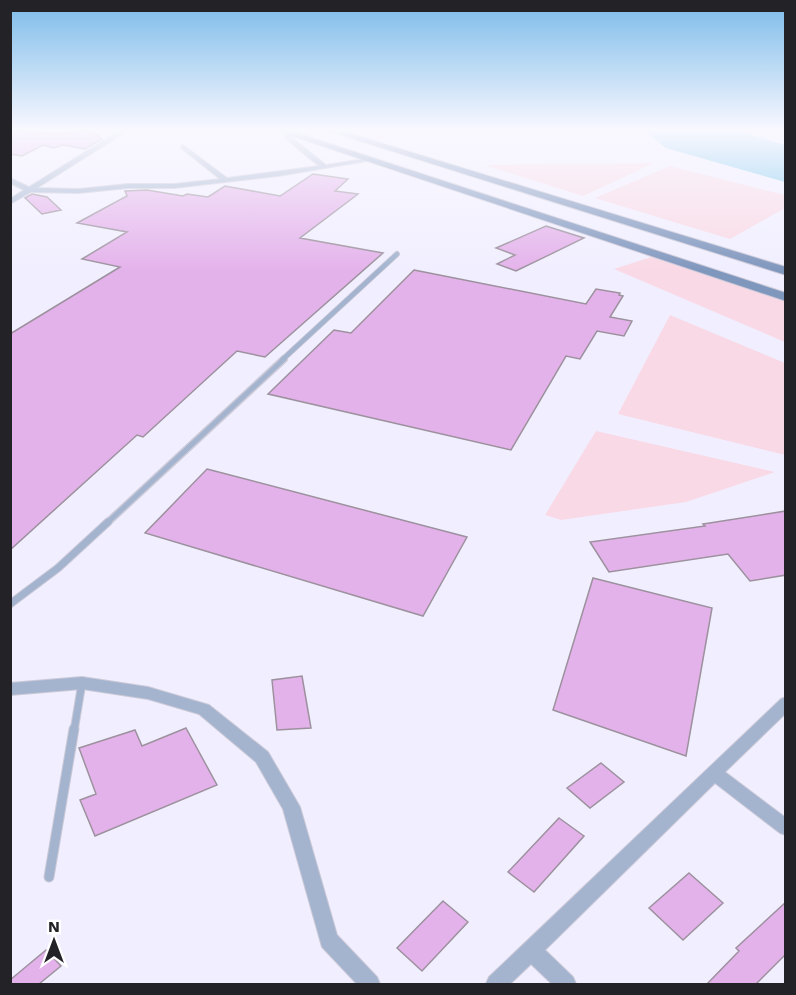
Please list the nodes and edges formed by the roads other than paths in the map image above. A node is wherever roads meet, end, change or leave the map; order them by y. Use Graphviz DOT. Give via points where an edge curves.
graph roads {
  1 [pos="49,177"];
  2 [pos="223,177"];
  3 [pos="246,177"];
  4 [pos="423,177"];
  5 [pos="483,177"];
  6 [pos="10,180"];
  7 [pos="226,180"];
  8 [pos="29,190"];
  9 [pos="10,202"];
  10 [pos="397,254"];
  11 [pos="786,271"];
  12 [pos="786,297"];
  13 [pos="10,604"];
  14 [pos="82,683"];
  15 [pos="10,689"];
  16 [pos="786,702"];
  17 [pos="713,772"];
  18 [pos="786,828"];
  19 [pos="49,877"];
  20 [pos="530,949"];
  21 [pos="370,984"];
  22 [pos="496,984"];
  23 [pos="566,984"];
  1 -- 8 [label="street"];
  2 -- 7 [label="street"];
  3 -- 7 [label="street"];
  4 -- 12 [label="street"];
  5 -- 11 [label="street"];
  6 -- 8 [label="street"];
  7 -- 8 [label="street" via="79,191"];
  8 -- 9 [label="street"];
  10 -- 13 [label="lane" via="58,568"];
  14 -- 15 [label="street"];
  14 -- 19 [label="lane"];
  14 -- 21 [label="street" via="148,693 204,709 262,757 291,807 329,940"];
  16 -- 17 [label="street"];
  17 -- 18 [label="street"];
  17 -- 20 [label="street"];
  20 -- 22 [label="street"];
  20 -- 23 [label="street"];
}
